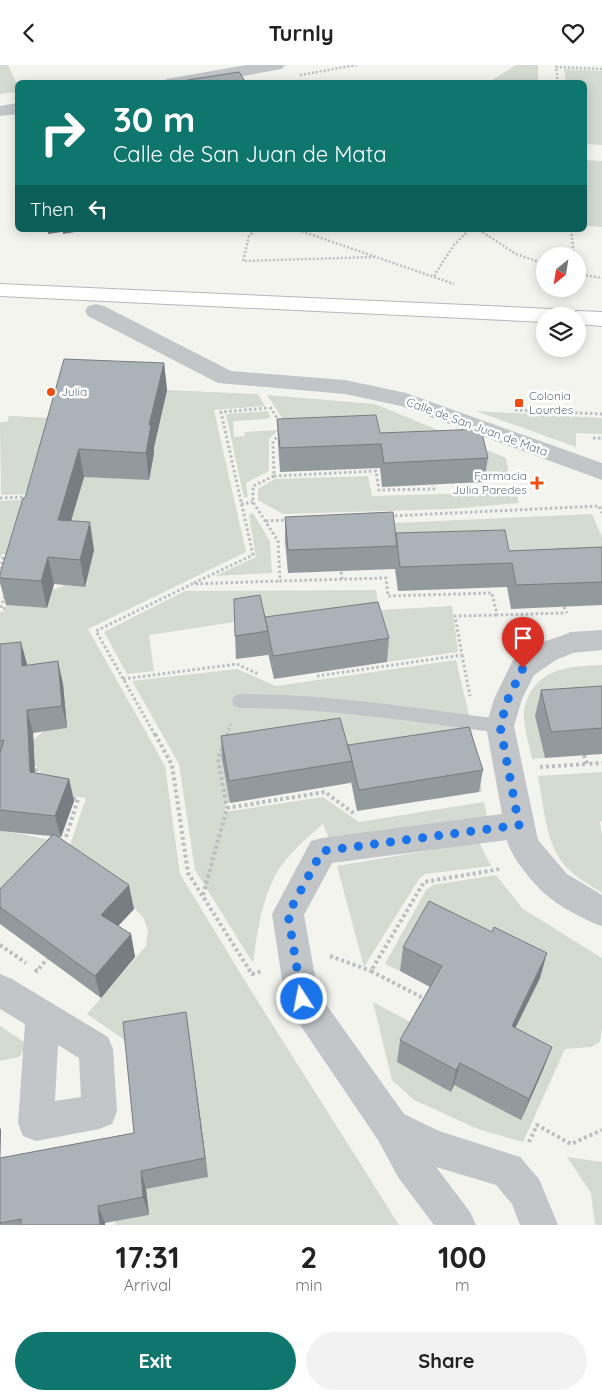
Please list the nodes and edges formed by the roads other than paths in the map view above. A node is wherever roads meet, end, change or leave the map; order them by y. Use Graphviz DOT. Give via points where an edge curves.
graph roads {
  1 [pos="276,65"];
  2 [pos="189,80"];
  3 [pos="15,108"];
  4 [pos="0,111"];
  5 [pos="0,290"];
  6 [pos="0,307"];
  7 [pos="96,311"];
  8 [pos="536,315"];
  9 [pos="586,318"];
  10 [pos="602,319"];
  11 [pos="536,330"];
  12 [pos="586,332"];
  13 [pos="602,333"];
  14 [pos="602,472"];
  15 [pos="602,640"];
  16 [pos="240,701"];
  17 [pos="488,724"];
  18 [pos="519,825"];
  19 [pos="602,912"];
  20 [pos="0,990"];
  21 [pos="42,1017"];
  22 [pos="391,1127"];
  23 [pos="457,1225"];
  24 [pos="539,1225"];
  1 -- 2 [label="street"];
  3 -- 4 [label="street"];
  5 -- 8 [label="highway"];
  6 -- 7 [label="highway"];
  7 -- 11 [label="highway"];
  7 -- 14 [label="street, Calle de San Juan de Mata" via="226,378 345,387 406,400"];
  9 -- 10 [label="highway"];
  12 -- 13 [label="highway"];
  15 -- 17 [label="street" via="571,643 546,652 523,668 508,699"];
  16 -- 17 [label="lane" via="280,701"];
  17 -- 18 [label="street"];
  18 -- 19 [label="street" via="524,846 556,884"];
  18 -- 22 [label="street" via="322,851 288,914 302,999"];
  20 -- 21 [label="street"];
  22 -- 23 [label="street" via="411,1163"];
  22 -- 24 [label="street" via="434,1148 507,1170 526,1192"];
}
